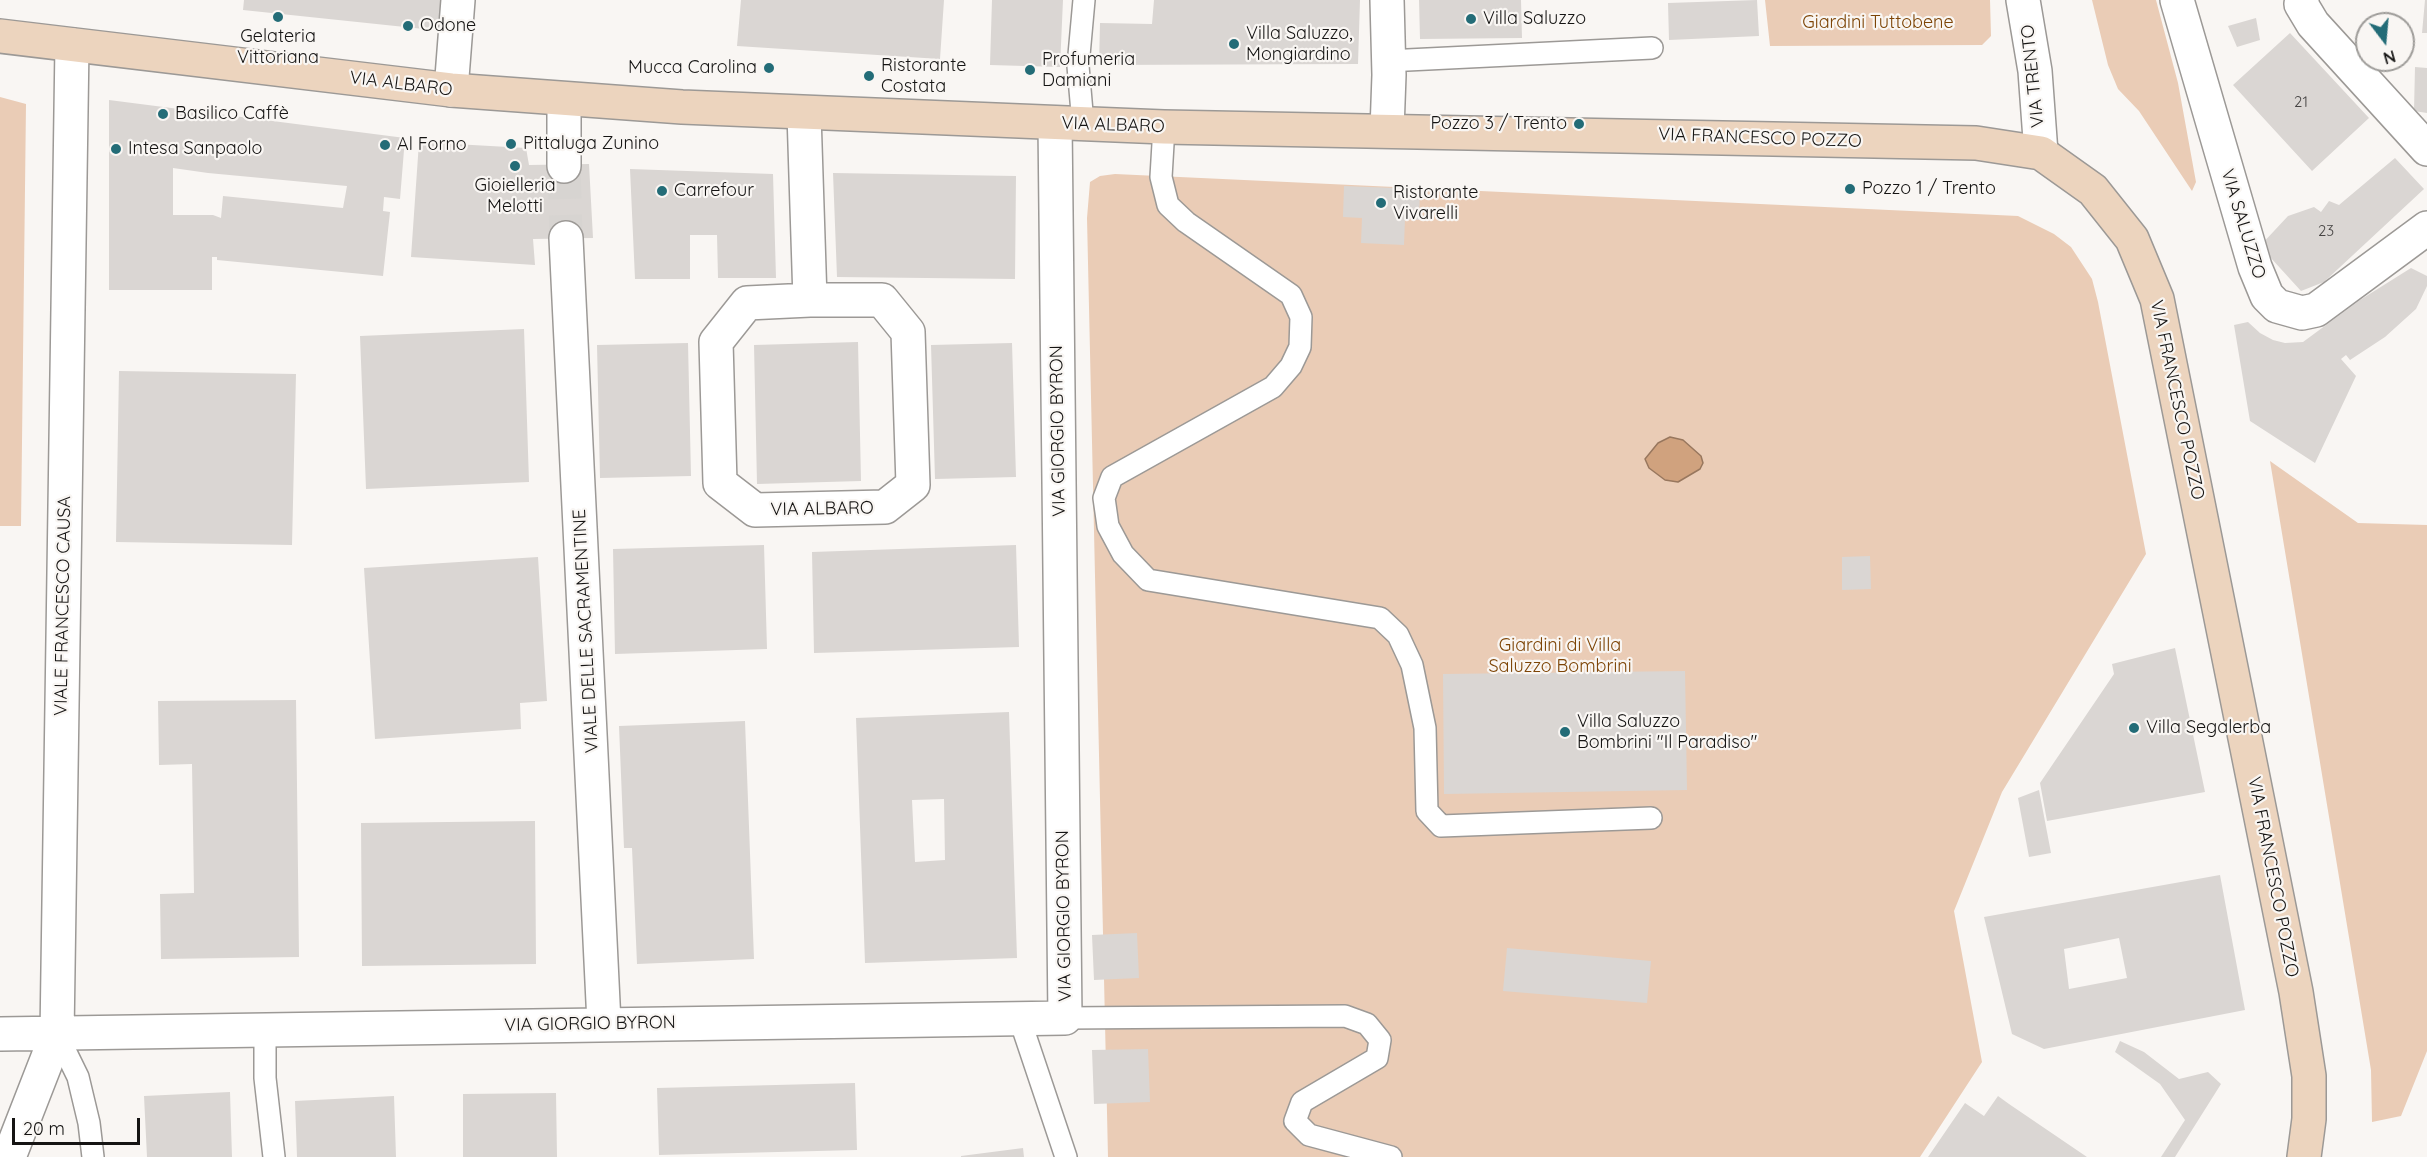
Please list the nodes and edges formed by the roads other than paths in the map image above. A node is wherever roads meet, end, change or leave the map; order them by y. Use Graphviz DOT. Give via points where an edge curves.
graph roads {
  1 [pos="458,0"];
  2 [pos="1084,0"];
  3 [pos="1387,0"];
  4 [pos="2023,0"];
  5 [pos="2177,0"];
  6 [pos="2301,2"];
  7 [pos="0,36"];
  8 [pos="72,45"];
  9 [pos="1652,48"];
  10 [pos="1388,61"];
  11 [pos="452,90"];
  12 [pos="564,99"];
  13 [pos="804,114"];
  14 [pos="1069,123"];
  15 [pos="1164,127"];
  16 [pos="1387,130"];
  17 [pos="2427,149"];
  18 [pos="2041,153"];
  19 [pos="564,166"];
  20 [pos="2427,228"];
  21 [pos="566,238"];
  22 [pos="810,300"];
  23 [pos="1650,818"];
  24 [pos="1065,1018"];
  25 [pos="1020,1020"];
  26 [pos="604,1023"];
  27 [pos="265,1030"];
  28 [pos="0,1034"];
  29 [pos="57,1034"];
  30 [pos="9,1157"];
  31 [pos="93,1157"];
  32 [pos="274,1157"];
  33 [pos="1066,1157"];
  34 [pos="1391,1157"];
  35 [pos="2304,1157"];
  1 -- 11 [label="street"];
  2 -- 14 [label="lane"];
  3 -- 10 [label="street"];
  4 -- 18 [label="street, VIA TRENTO" via="2033,59"];
  5 -- 20 [label="street, VIA SALUZZO" via="2255,267 2267,296 2277,306 2302,313 2316,310"];
  6 -- 17 [label="street" via="2313,24"];
  7 -- 8 [label="main road, VIA ALBARO"];
  8 -- 11 [label="main road, VIA ALBARO"];
  8 -- 29 [label="street, VIALE FRANCESCO CAUSA"];
  9 -- 10 [label="lane"];
  10 -- 16 [label="street"];
  11 -- 12 [label="main road, VIA ALBARO"];
  12 -- 13 [label="main road, VIA ALBARO"];
  12 -- 19 [label="street"];
  13 -- 14 [label="main road, VIA ALBARO"];
  13 -- 22 [label="street"];
  14 -- 15 [label="main road, VIA ALBARO"];
  14 -- 24 [label="street, VIA GIORGIO BYRON"];
  15 -- 16 [label="main road, VIA ALBARO"];
  15 -- 23 [label="lane" via="1161,177 1168,205 1186,222 1291,295 1301,317 1300,346 1291,366 1273,387 1112,477 1104,498 1108,526 1123,554 1148,580 1380,618 1398,635 1412,665 1425,728 1427,811 1441,826"];
  16 -- 18 [label="main road, VIA FRANCESCO POZZO" via="1976,143"];
  18 -- 35 [label="main road, VIA FRANCESCO POZZO" via="2093,190 2132,239 2157,299 2296,992 2309,1076"];
  21 -- 26 [label="street, VIALE DELLE SACRAMENTINE"];
  22 -- 22 [label="street, VIA ALBARO" via="882,300 908,332 912,485 885,507 755,510 720,483 716,342 747,303"];
  24 -- 25 [label="street, VIA GIORGIO BYRON"];
  24 -- 34 [label="lane" via="1345,1016 1367,1024 1380,1040 1377,1058 1302,1102 1296,1121 1308,1135"];
  25 -- 26 [label="street, VIA GIORGIO BYRON"];
  25 -- 33 [label="lane"];
  26 -- 27 [label="street, VIA GIORGIO BYRON"];
  27 -- 29 [label="street, VIA GIORGIO BYRON"];
  27 -- 32 [label="lane" via="265,1078"];
  28 -- 29 [label="street, VIA GIORGIO BYRON"];
  29 -- 30 [label="street, VIALE FRANCESCO CAUSA"];
  29 -- 31 [label="lane" via="78,1077"];
}
